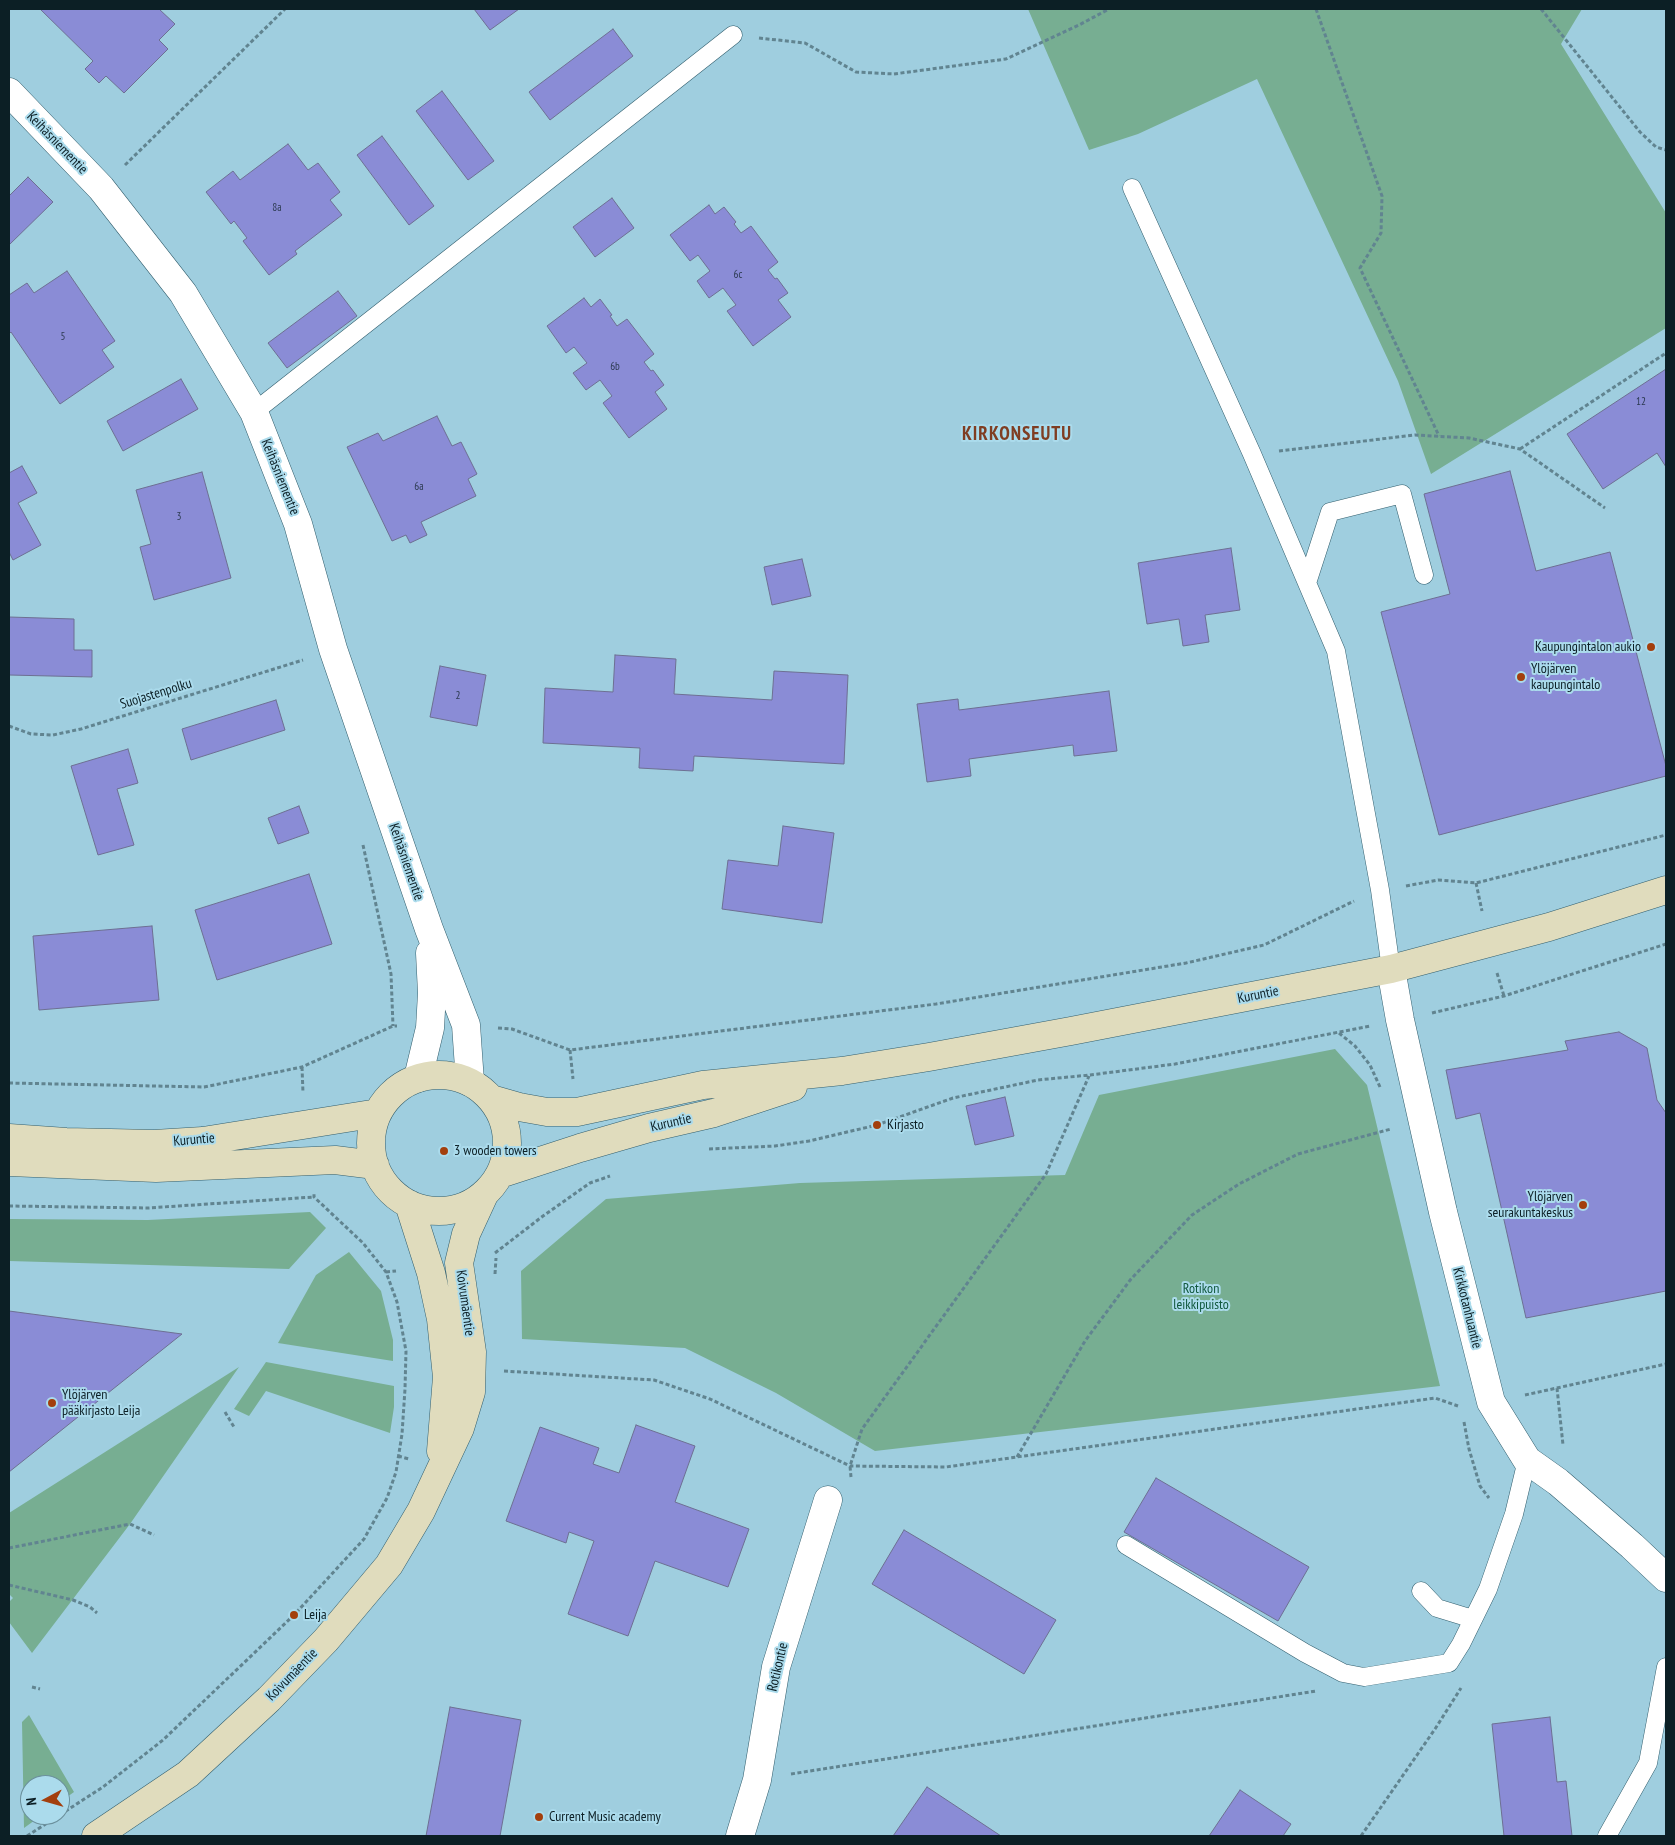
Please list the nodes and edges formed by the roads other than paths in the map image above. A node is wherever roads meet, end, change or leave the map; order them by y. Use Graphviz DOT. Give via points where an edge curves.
graph roads {
  1 [pos="733,34"];
  2 [pos="9,92"];
  3 [pos="1132,188"];
  4 [pos="254,412"];
  5 [pos="1424,575"];
  6 [pos="1307,583"];
  7 [pos="1666,890"];
  8 [pos="429,928"];
  9 [pos="1392,969"];
  10 [pos="842,1071"];
  11 [pos="418,1078"];
  12 [pos="470,1082"];
  13 [pos="491,1099"];
  14 [pos="378,1112"];
  15 [pos="9,1138"];
  16 [pos="9,1162"];
  17 [pos="375,1165"];
  18 [pos="492,1184"];
  19 [pos="408,1204"];
  20 [pos="1527,1460"];
  21 [pos="440,1470"];
  22 [pos="828,1500"];
  23 [pos="1126,1545"];
  24 [pos="1666,1578"];
  25 [pos="1420,1591"];
  26 [pos="1473,1619"];
  27 [pos="1666,1667"];
  28 [pos="96,1836"];
  29 [pos="740,1836"];
  30 [pos="1607,1836"];
  1 -- 4 [label="lane"];
  2 -- 4 [label="street, Keihäsniementie" via="101,188 183,293"];
  3 -- 6 [label="lane"];
  4 -- 8 [label="street, Keihäsniementie" via="298,524 333,649"];
  5 -- 6 [label="lane" via="1402,494 1330,512"];
  6 -- 9 [label="lane" via="1336,651"];
  7 -- 9 [label="main road, Kuruntie" via="1549,927"];
  8 -- 11 [label="street, Keihäsniementie" via="430,1028"];
  8 -- 12 [label="street, Keihäsniementie" via="466,1025"];
  9 -- 10 [label="main road, Kuruntie" via="1062,1033"];
  9 -- 20 [label="street, Kirkkotanhuantie" via="1400,1020 1443,1212 1491,1402"];
  10 -- 13 [label="main road, Kuruntie" via="703,1085 577,1112 547,1112"];
  10 -- 18 [label="main road, Kuruntie" via="714,1113 580,1148"];
  11 -- 12 [label="main road" via="453,1076"];
  11 -- 14 [label="main road" via="402,1086"];
  12 -- 13 [label="main road"];
  13 -- 18 [label="main road" via="507,1135 506,1155"];
  14 -- 15 [label="main road, Kuruntie" via="203,1141 144,1144"];
  14 -- 17 [label="main road" via="371,1147"];
  16 -- 17 [label="main road, Kuruntie" via="156,1168 335,1160"];
  17 -- 19 [label="main road" via="382,1181"];
  18 -- 19 [label="main road" via="466,1206 447,1211"];
  18 -- 21 [label="main road, Koivumäentie" via="466,1234 459,1263 472,1352 471,1392 460,1428"];
  19 -- 21 [label="main road, Koivumäentie" via="431,1273 441,1319 447,1377"];
  20 -- 24 [label="street, Kirkkotanhuantie" via="1558,1482"];
  20 -- 26 [label="lane" via="1503,1548"];
  21 -- 28 [label="main road, Koivumäentie" via="389,1565 326,1640 269,1699 188,1774"];
  22 -- 29 [label="street, Rotikontie" via="776,1667 757,1780"];
  23 -- 26 [label="lane" via="1343,1673 1364,1677 1449,1663"];
  25 -- 26 [label="lane" via="1437,1608"];
  27 -- 30 [label="lane" via="1648,1763"];
}
